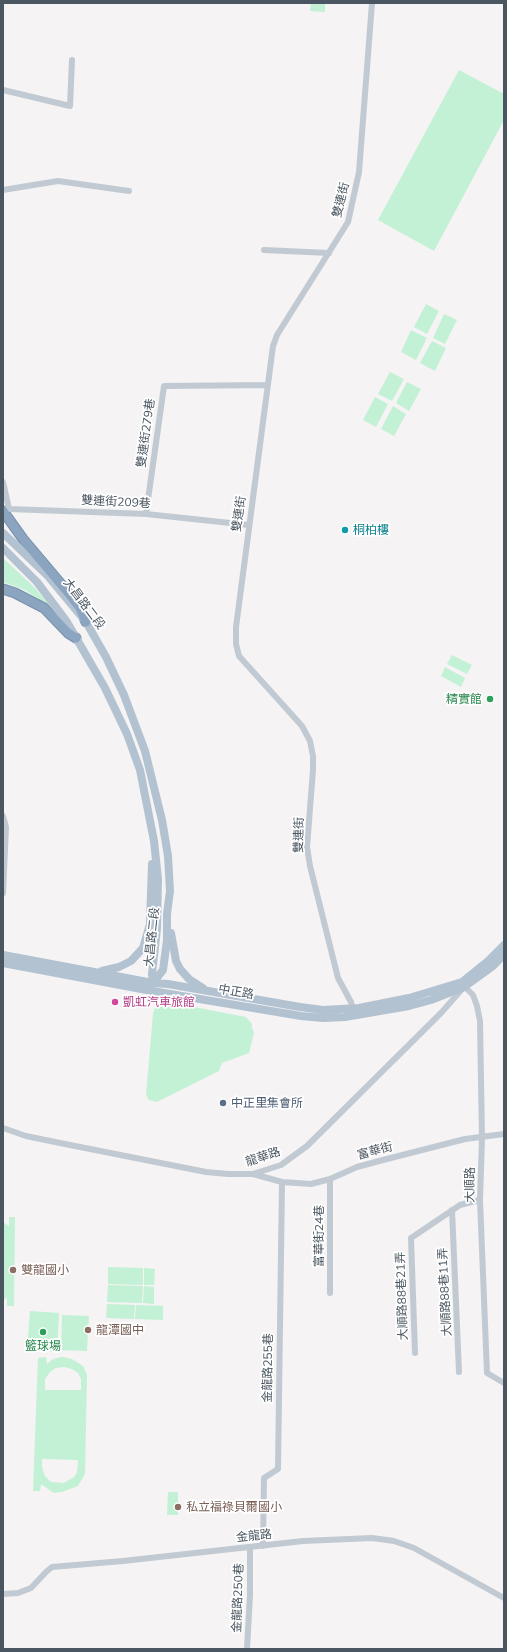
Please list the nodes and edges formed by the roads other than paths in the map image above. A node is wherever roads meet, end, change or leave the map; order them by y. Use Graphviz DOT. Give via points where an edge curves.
graph roads {
  1 [pos="372,3"];
  2 [pos="72,60"];
  3 [pos="3,90"];
  4 [pos="3,190"];
  5 [pos="129,191"];
  6 [pos="264,250"];
  7 [pos="329,253"];
  8 [pos="268,385"];
  9 [pos="3,482"];
  10 [pos="3,511"];
  11 [pos="146,514"];
  12 [pos="248,525"];
  13 [pos="3,533"];
  14 [pos="3,548"];
  15 [pos="3,589"];
  16 [pos="86,622"];
  17 [pos="76,638"];
  18 [pos="3,816"];
  19 [pos="154,841"];
  20 [pos="170,891"];
  21 [pos="3,893"];
  22 [pos="504,945"];
  23 [pos="3,955"];
  24 [pos="504,955"];
  25 [pos="3,963"];
  26 [pos="84,970"];
  27 [pos="153,983"];
  28 [pos="463,985"];
  29 [pos="215,993"];
  30 [pos="353,1012"];
  31 [pos="3,1128"];
  32 [pos="504,1134"];
  33 [pos="482,1138"];
  34 [pos="253,1174"];
  35 [pos="330,1179"];
  36 [pos="282,1182"];
  37 [pos="480,1200"];
  38 [pos="452,1210"];
  39 [pos="330,1293"];
  40 [pos="415,1353"];
  41 [pos="460,1372"];
  42 [pos="504,1383"];
  43 [pos="263,1546"];
  44 [pos="250,1547"];
  45 [pos="3,1594"];
  46 [pos="504,1598"];
  47 [pos="247,1649"];
  1 -- 7 [label="street, 雙連街" via="359,172 348,222"];
  2 -- 3 [label="street" via="70,106"];
  4 -- 5 [label="street" via="58,182"];
  6 -- 7 [label="street"];
  7 -- 8 [label="street, 雙連街" via="277,335"];
  8 -- 11 [label="street, 雙連街279巷" via="164,386"];
  8 -- 12 [label="street, 雙連街"];
  9 -- 11 [label="street, 雙連街209巷" via="9,508"];
  10 -- 16 [label="highway" via="80,608"];
  11 -- 12 [label="street, 雙連街209巷"];
  12 -- 30 [label="street, 雙連街" via="236,628 237,650 239,656 302,726 310,741 313,770 307,847 310,866 338,978"];
  13 -- 16 [label="main road, 大昌路二段" via="47,576"];
  14 -- 17 [label="main road, 大昌路二段" via="37,582"];
  15 -- 17 [label="highway" via="15,592 44,608"];
  16 -- 20 [label="main road, 大昌路二段" via="118,682 145,750 162,820"];
  17 -- 19 [label="main road, 大昌路二段" via="105,688 127,734 140,770"];
  18 -- 21 [label="street" via="6,827"];
  19 -- 26 [label="main road" via="150,924 144,948 131,961 119,967 105,971"];
  19 -- 27 [label="main road, 大昌路二段" via="158,879"];
  20 -- 27 [label="main road, 大昌路二段" via="163,970"];
  20 -- 29 [label="main road" via="171,937 176,961 184,974 199,987"];
  22 -- 28 [label="main road"];
  23 -- 26 [label="main road, 中正路"];
  24 -- 28 [label="main road" via="493,966"];
  25 -- 30 [label="main road, 中正路" via="301,1016 323,1018"];
  26 -- 27 [label="main road, 中正路"];
  27 -- 29 [label="main road, 中正路"];
  28 -- 30 [label="main road, 中正路"];
  28 -- 33 [label="street, 大順路" via="473,995 480,1021"];
  28 -- 34 [label="street, 龍華路" via="442,1013 307,1146 281,1165"];
  29 -- 30 [label="main road, 中正路" via="300,1007"];
  31 -- 34 [label="street, 龍華路" via="26,1136 206,1172"];
  32 -- 33 [label="street, 富華街"];
  33 -- 35 [label="street, 富華街" via="465,1139 357,1167"];
  33 -- 37 [label="street, 大順路"];
  34 -- 36 [label="street, 富華街"];
  35 -- 36 [label="street, 富華街" via="310,1184"];
  35 -- 39 [label="street, 富華街24巷"];
  36 -- 43 [label="street, 金龍路255巷" via="278,1469 264,1478"];
  37 -- 38 [label="street" via="460,1205"];
  37 -- 42 [label="street, 大順路" via="487,1373"];
  38 -- 40 [label="street, 大順路88巷21弄" via="411,1238"];
  38 -- 41 [label="street, 大順路88巷11弄"];
  43 -- 44 [label="street, 金龍路"];
  43 -- 46 [label="street, 金龍路" via="303,1541 372,1538 394,1541 414,1548"];
  44 -- 45 [label="street, 金龍路" via="52,1567 31,1588 18,1594"];
  44 -- 47 [label="street, 金龍路250巷"];
}
